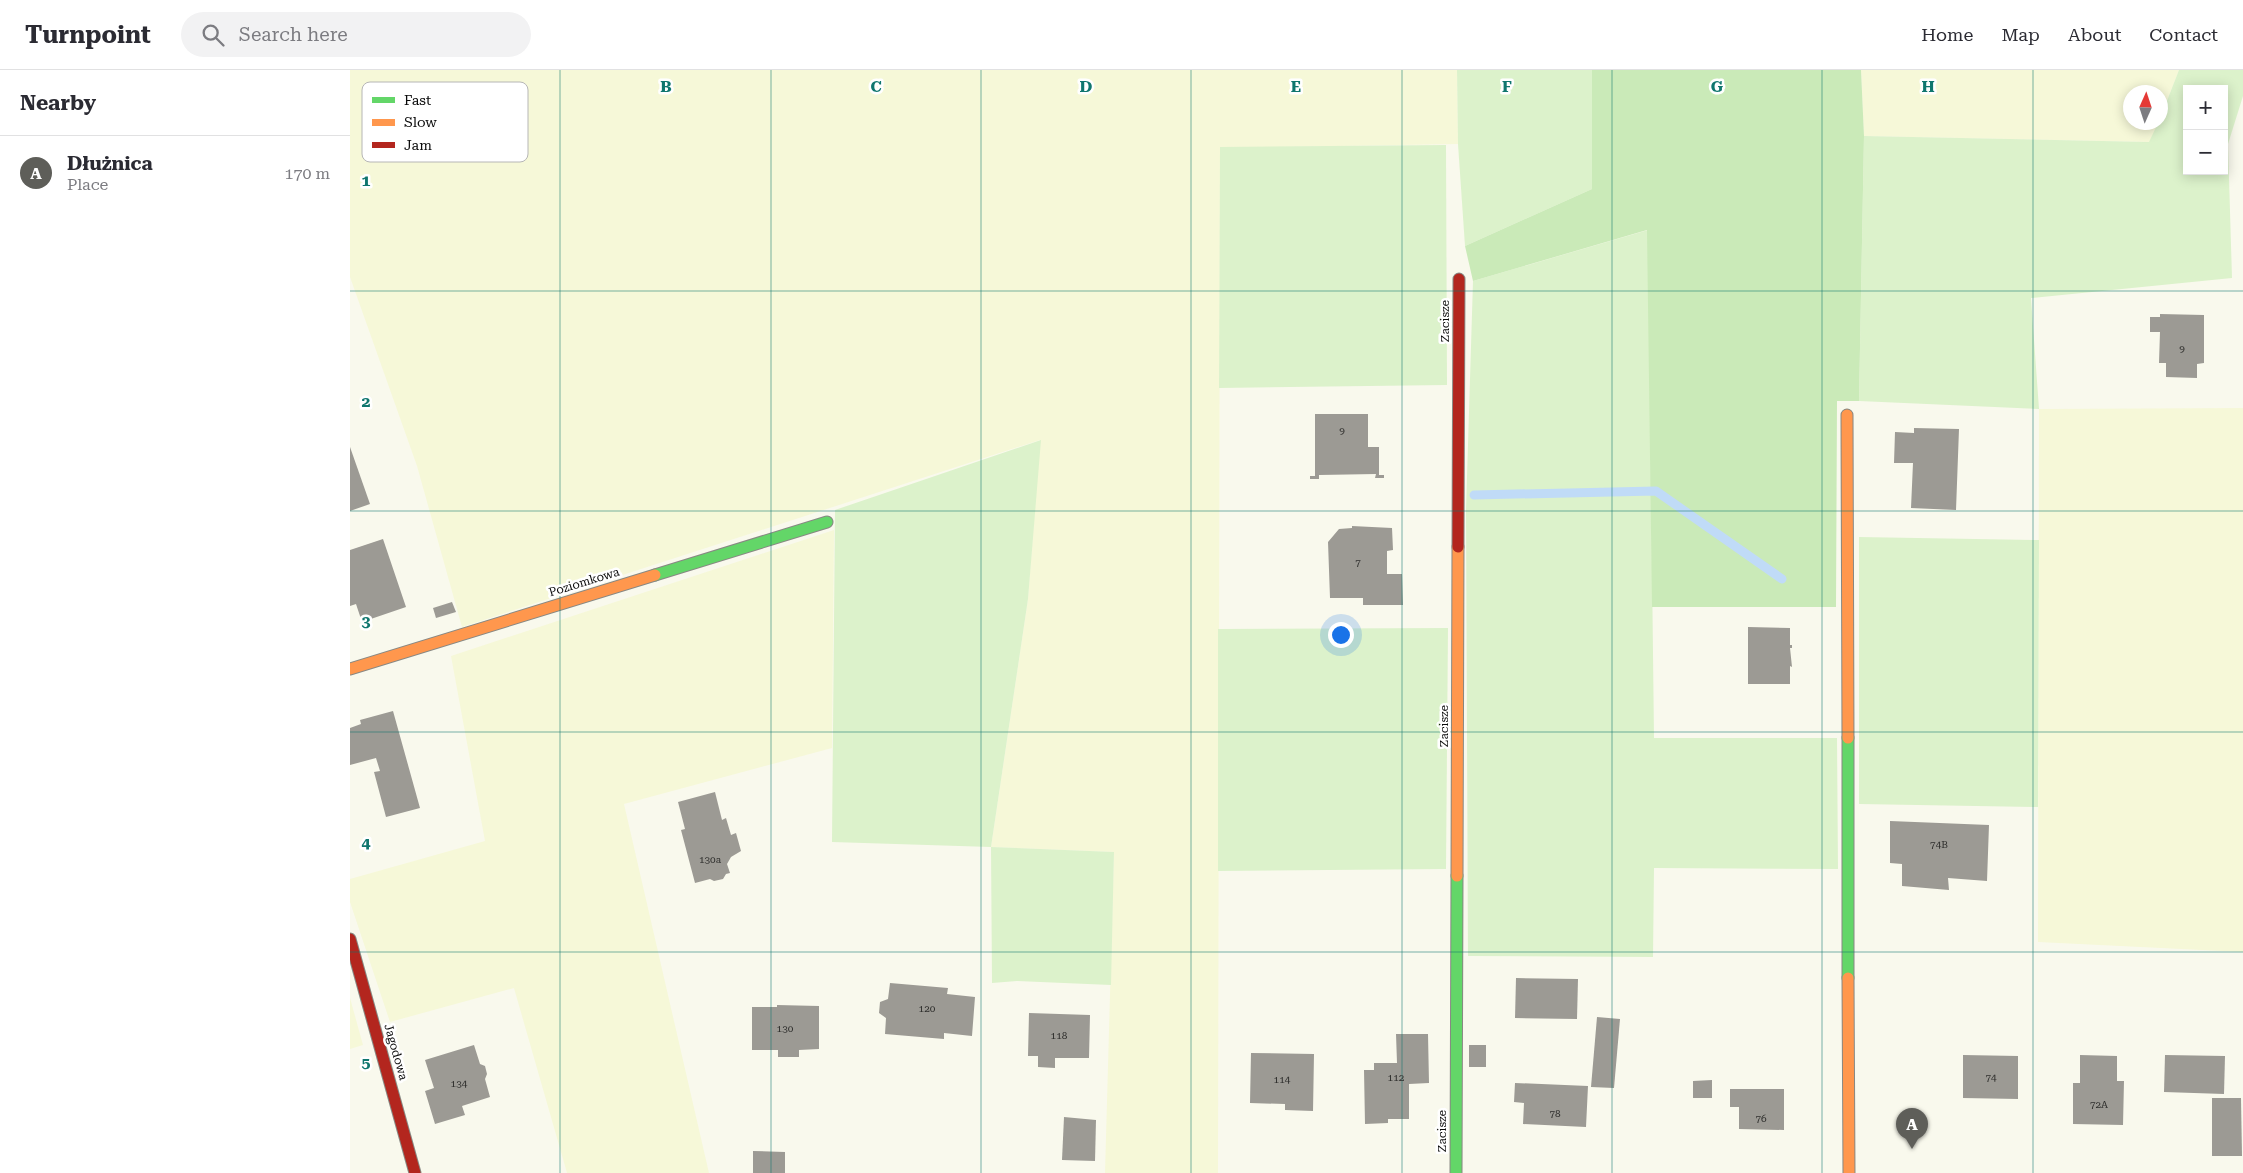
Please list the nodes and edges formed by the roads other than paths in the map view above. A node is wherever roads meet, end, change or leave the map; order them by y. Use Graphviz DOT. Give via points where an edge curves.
graph roads {
  1 [pos="1459,279"];
  2 [pos="1847,415"];
  3 [pos="827,522"];
  4 [pos="350,669"];
  5 [pos="350,939"];
  6 [pos="416,1173"];
  7 [pos="1456,1173"];
  8 [pos="1849,1173"];
  1 -- 7 [label="street, Zacisze"];
  2 -- 8 [label="street"];
  3 -- 4 [label="street, Poziomkowa"];
  5 -- 6 [label="street, Jagodowa"];
}
